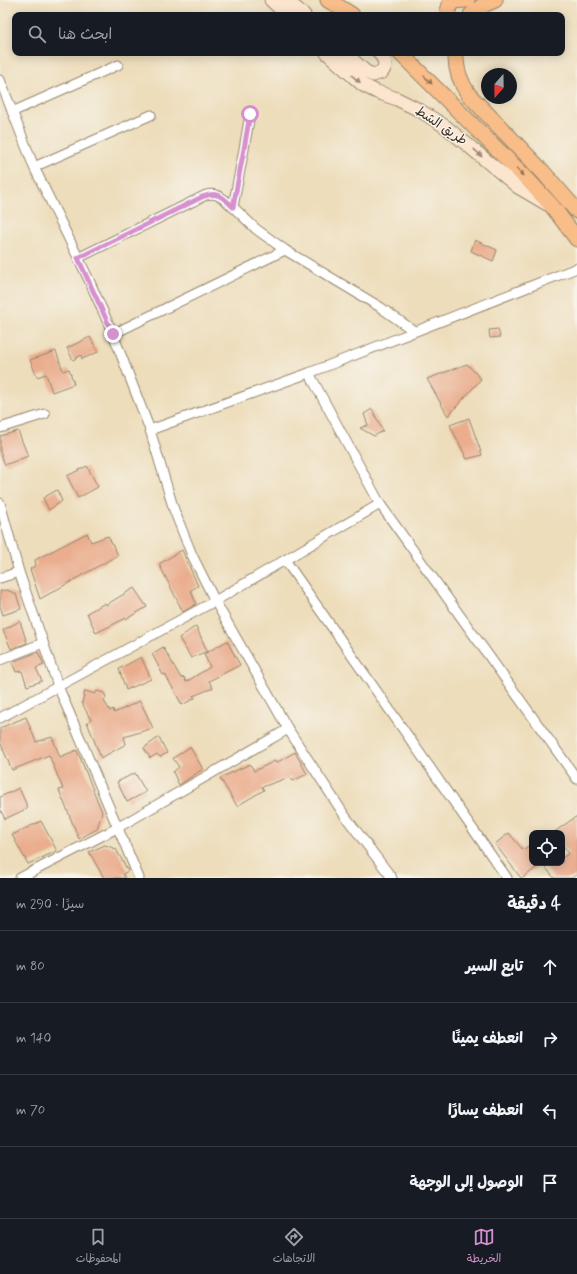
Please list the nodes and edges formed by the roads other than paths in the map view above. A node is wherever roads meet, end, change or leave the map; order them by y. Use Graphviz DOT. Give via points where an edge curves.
graph roads {
  1 [pos="271,0"];
  2 [pos="286,0"];
  3 [pos="328,0"];
  4 [pos="467,0"];
  5 [pos="495,0"];
  6 [pos="450,5"];
  7 [pos="284,12"];
  8 [pos="300,12"];
  9 [pos="347,12"];
  10 [pos="475,12"];
  11 [pos="330,56"];
  12 [pos="348,56"];
  13 [pos="381,56"];
  14 [pos="403,56"];
  15 [pos="456,56"];
  16 [pos="118,65"];
  17 [pos="0,80"];
  18 [pos="12,112"];
  19 [pos="250,114"];
  20 [pos="151,115"];
  21 [pos="34,167"];
  22 [pos="552,206"];
  23 [pos="233,207"];
  24 [pos="577,211"];
  25 [pos="577,239"];
  26 [pos="285,250"];
  27 [pos="78,258"];
  28 [pos="577,268"];
  29 [pos="414,331"];
  30 [pos="113,334"];
  31 [pos="309,373"];
  32 [pos="45,414"];
  33 [pos="0,428"];
  34 [pos="150,430"];
  35 [pos="0,503"];
  36 [pos="380,504"];
  37 [pos="285,560"];
  38 [pos="19,572"];
  39 [pos="0,578"];
  40 [pos="215,601"];
  41 [pos="43,643"];
  42 [pos="0,660"];
  43 [pos="58,686"];
  44 [pos="0,718"];
  45 [pos="288,729"];
  46 [pos="577,780"];
  47 [pos="117,828"];
  48 [pos="20,878"];
  49 [pos="139,878"];
  50 [pos="392,878"];
  51 [pos="507,878"];
  1 -- 7 [label="main road"];
  2 -- 8 [label="main road"];
  3 -- 9 [label="main road"];
  4 -- 6 [label="main road"];
  5 -- 10 [label="main road"];
  11 -- 22 [label="main road, طريق الشط, one-way" via="363,84 419,110 446,127 513,183"];
  12 -- 13 [label="main road" via="372,75 382,72 385,66"];
  14 -- 22 [label="main road, one-way"];
  15 -- 24 [label="main road" via="459,76 469,95"];
  16 -- 18 [label="street"];
  17 -- 18 [label="street"];
  18 -- 21 [label="street"];
  19 -- 23 [label="street"];
  20 -- 21 [label="street"];
  21 -- 27 [label="street"];
  22 -- 25 [label="main road"];
  23 -- 26 [label="street" via="256,229"];
  23 -- 27 [label="street" via="219,195 210,194"];
  26 -- 29 [label="street"];
  26 -- 30 [label="street"];
  27 -- 30 [label="street"];
  28 -- 29 [label="street"];
  29 -- 31 [label="street"];
  30 -- 34 [label="street"];
  31 -- 34 [label="street"];
  31 -- 36 [label="street"];
  32 -- 33 [label="street"];
  34 -- 40 [label="street" via="174,510 192,555"];
  35 -- 38 [label="street"];
  36 -- 37 [label="street"];
  36 -- 46 [label="street"];
  37 -- 40 [label="street"];
  37 -- 51 [label="street"];
  38 -- 39 [label="street"];
  38 -- 41 [label="street"];
  40 -- 43 [label="street"];
  40 -- 45 [label="street"];
  41 -- 42 [label="street"];
  41 -- 43 [label="street"];
  43 -- 44 [label="street"];
  43 -- 47 [label="street"];
  45 -- 47 [label="street"];
  45 -- 50 [label="street" via="346,816"];
  47 -- 48 [label="street"];
  47 -- 49 [label="street"];
}
